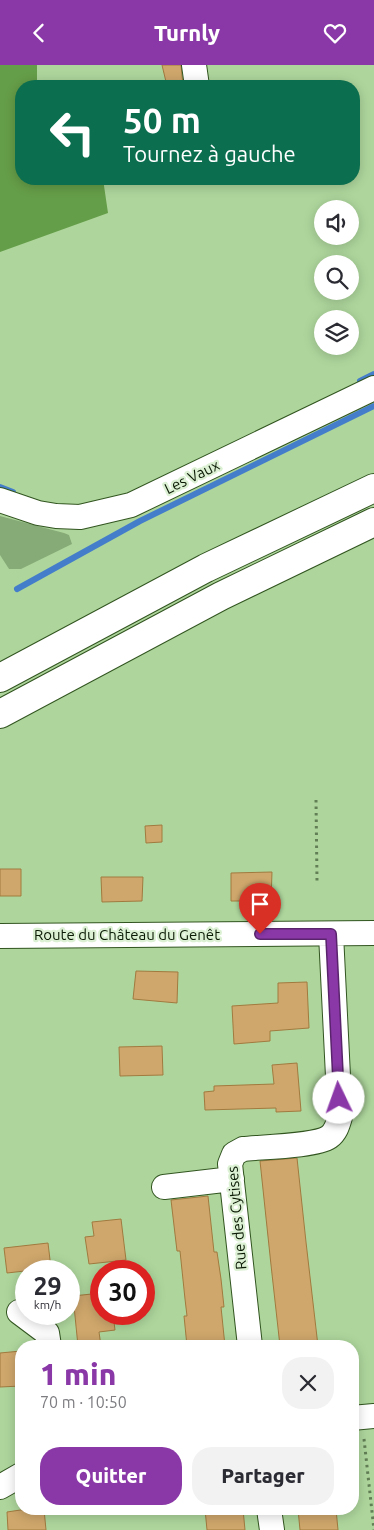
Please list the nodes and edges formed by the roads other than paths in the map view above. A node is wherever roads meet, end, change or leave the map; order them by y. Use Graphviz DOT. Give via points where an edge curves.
graph roads {
  1 [pos="194,65"];
  2 [pos="196,80"];
  3 [pos="374,388"];
  4 [pos="374,488"];
  5 [pos="0,500"];
  6 [pos="374,522"];
  7 [pos="0,678"];
  8 [pos="0,714"];
  9 [pos="374,933"];
  10 [pos="331,934"];
  11 [pos="0,936"];
  12 [pos="232,1179"];
  13 [pos="164,1187"];
  14 [pos="36,1325"];
  15 [pos="48,1340"];
  16 [pos="249,1340"];
  17 [pos="15,1478"];
  18 [pos="0,1487"];
  19 [pos="270,1515"];
  20 [pos="272,1530"];
  1 -- 2 [label="street"];
  3 -- 5 [label="street, Les Vaux" via="132,505 80,517 38,513"];
  4 -- 7 [label="highway" via="206,568"];
  6 -- 8 [label="highway" via="195,609"];
  9 -- 10 [label="street, Route du Château du Genêt"];
  10 -- 11 [label="street, Route du Château du Genêt"];
  10 -- 12 [label="street, Rue des Cytises" via="340,1117 336,1129 329,1137 317,1142 243,1149 234,1153 230,1164"];
  12 -- 13 [label="street"];
  12 -- 16 [label="street, Rue des Cytises"];
  14 -- 15 [label="street" via="47,1333"];
  17 -- 18 [label="street"];
  19 -- 20 [label="street"];
}
